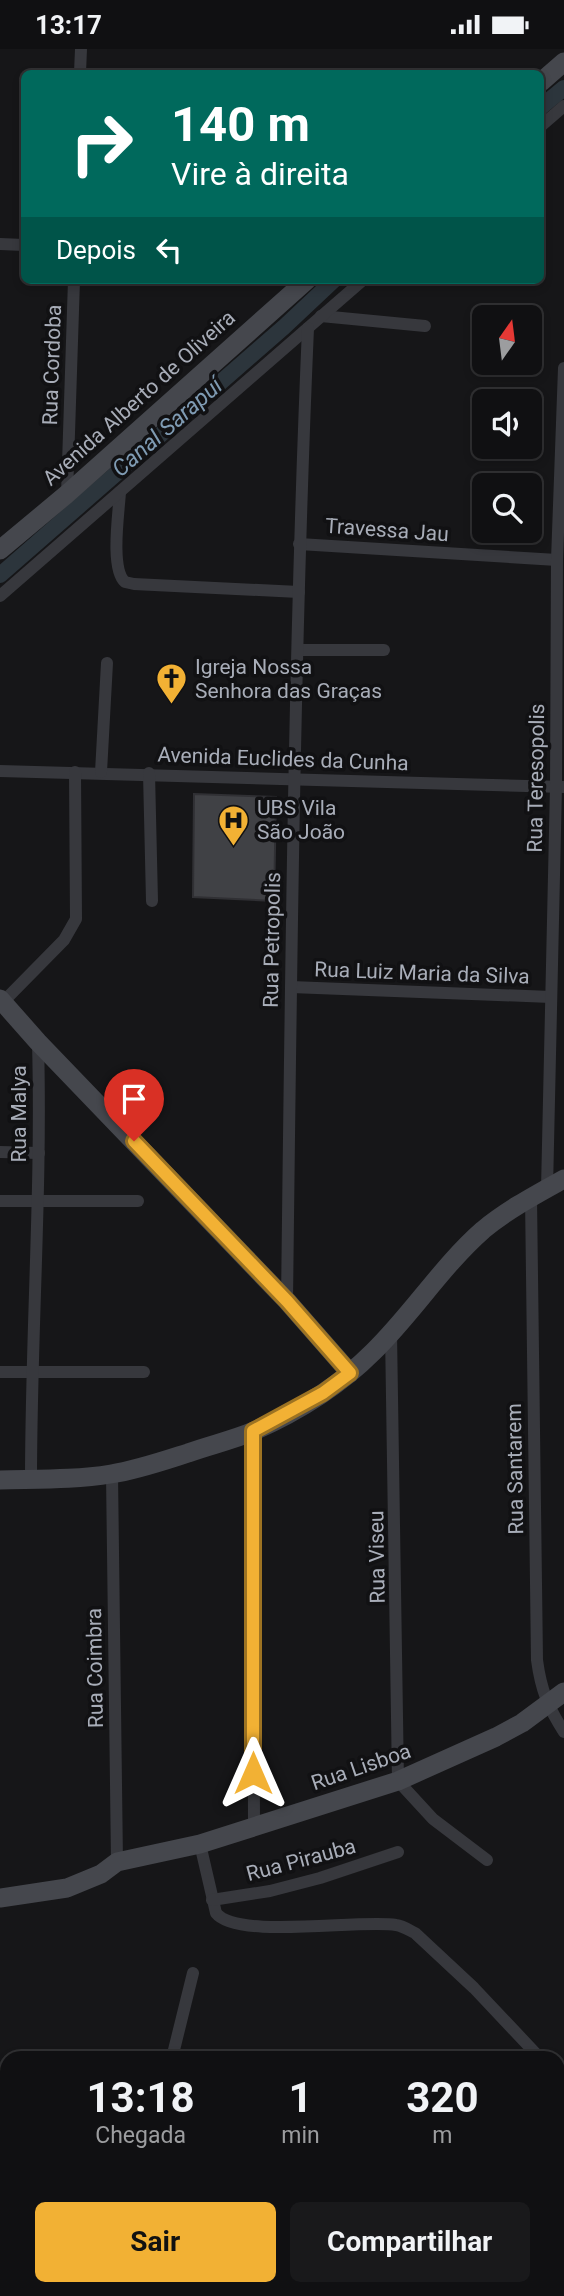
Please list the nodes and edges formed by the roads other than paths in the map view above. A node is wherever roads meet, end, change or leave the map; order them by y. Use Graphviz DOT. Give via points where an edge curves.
graph roads {
  1 [pos="81,49"];
  2 [pos="564,62"];
  3 [pos="80,70"];
  4 [pos="544,79"];
  5 [pos="564,106"];
  6 [pos="544,124"];
  7 [pos="0,244"];
  8 [pos="21,245"];
  9 [pos="74,284"];
  10 [pos="303,284"];
  11 [pos="358,284"];
  12 [pos="321,316"];
  13 [pos="425,326"];
  14 [pos="308,328"];
  15 [pos="564,367"];
  16 [pos="563,433"];
  17 [pos="120,492"];
  18 [pos="67,494"];
  19 [pos="299,544"];
  20 [pos="0,549"];
  21 [pos="557,561"];
  22 [pos="299,592"];
  23 [pos="0,596"];
  24 [pos="298,650"];
  25 [pos="384,650"];
  26 [pos="107,663"];
  27 [pos="0,771"];
  28 [pos="75,772"];
  29 [pos="101,772"];
  30 [pos="149,773"];
  31 [pos="293,778"];
  32 [pos="560,786"];
  33 [pos="152,901"];
  34 [pos="291,987"];
  35 [pos="551,997"];
  36 [pos="1,1000"];
  37 [pos="38,1042"];
  38 [pos="0,1153"];
  39 [pos="38,1153"];
  40 [pos="564,1179"];
  41 [pos="539,1194"];
  42 [pos="0,1201"];
  43 [pos="138,1201"];
  44 [pos="37,1202"];
  45 [pos="287,1301"];
  46 [pos="391,1333"];
  47 [pos="0,1372"];
  48 [pos="31,1372"];
  49 [pos="144,1372"];
  50 [pos="350,1373"];
  51 [pos="253,1431"];
  52 [pos="112,1474"];
  53 [pos="31,1479"];
  54 [pos="0,1480"];
  55 [pos="564,1692"];
  56 [pos="547,1705"];
  57 [pos="564,1732"];
  58 [pos="398,1781"];
  59 [pos="254,1825"];
  60 [pos="200,1844"];
  61 [pos="398,1852"];
  62 [pos="486,1860"];
  63 [pos="117,1862"];
  64 [pos="0,1898"];
  65 [pos="212,1899"];
  66 [pos="193,1973"];
  67 [pos="174,2051"];
  68 [pos="533,2051"];
  1 -- 3 [label="street"];
  2 -- 4 [label="main road"];
  5 -- 6 [label="street"];
  7 -- 8 [label="street"];
  9 -- 18 [label="street, Rua Cordoba"];
  10 -- 18 [label="main road, Avenida Alberto de Oliveira"];
  11 -- 12 [label="street"];
  12 -- 13 [label="street"];
  12 -- 14 [label="street"];
  14 -- 17 [label="street"];
  14 -- 19 [label="street, Rua Petropolis"];
  15 -- 16 [label="street, Rua Teresopolis"];
  16 -- 21 [label="street, Rua Teresopolis"];
  17 -- 22 [label="street" via="118,572 125,582"];
  17 -- 23 [label="street"];
  18 -- 20 [label="main road, Avenida Alberto de Oliveira"];
  19 -- 21 [label="street, Travessa Jau"];
  19 -- 22 [label="street, Rua Petropolis"];
  21 -- 32 [label="street, Rua Teresopolis"];
  22 -- 24 [label="street, Rua Petropolis"];
  24 -- 25 [label="street"];
  24 -- 31 [label="street, Rua Petropolis"];
  26 -- 29 [label="street"];
  27 -- 28 [label="street, Avenida Euclides da Cunha"];
  28 -- 29 [label="street, Avenida Euclides da Cunha"];
  28 -- 36 [label="street" via="76,919 64,940"];
  29 -- 30 [label="street, Avenida Euclides da Cunha"];
  30 -- 31 [label="street, Avenida Euclides da Cunha"];
  30 -- 33 [label="street"];
  31 -- 32 [label="street, Avenida Euclides da Cunha"];
  31 -- 34 [label="street, Rua Petropolis"];
  32 -- 35 [label="street, Rua Teresopolis"];
  34 -- 35 [label="street, Rua Luiz Maria da Silva"];
  34 -- 45 [label="street, Rua Petropolis"];
  35 -- 41 [label="street, Rua Teresopolis"];
  36 -- 37 [label="main road"];
  37 -- 39 [label="street, Rua Malya"];
  37 -- 45 [label="main road"];
  38 -- 39 [label="street"];
  39 -- 44 [label="street, Rua Malya"];
  40 -- 41 [label="main road"];
  41 -- 46 [label="main road" via="484,1229"];
  41 -- 56 [label="street, Rua Santarem" via="537,1660"];
  42 -- 44 [label="street"];
  43 -- 44 [label="street"];
  44 -- 48 [label="street, Rua Malya"];
  45 -- 50 [label="main road"];
  46 -- 50 [label="main road"];
  46 -- 58 [label="street, Rua Viseu"];
  47 -- 48 [label="street"];
  48 -- 49 [label="street"];
  48 -- 53 [label="street, Rua Malya"];
  50 -- 51 [label="main road"];
  51 -- 52 [label="main road"];
  51 -- 59 [label="street"];
  52 -- 53 [label="main road"];
  52 -- 63 [label="street, Rua Coimbra"];
  53 -- 54 [label="main road"];
  55 -- 56 [label="main road, Rua Lisboa"];
  56 -- 57 [label="street, Rua Santarem"];
  56 -- 58 [label="main road, Rua Lisboa" via="496,1737"];
  58 -- 59 [label="main road, Rua Lisboa"];
  58 -- 62 [label="street" via="433,1819"];
  59 -- 60 [label="main road, Rua Lisboa"];
  60 -- 63 [label="main road, Rua Lisboa"];
  60 -- 65 [label="street"];
  61 -- 65 [label="street, Rua Pirauba" via="270,1891"];
  63 -- 64 [label="main road, Rua Lisboa" via="67,1888"];
  65 -- 68 [label="street" via="225,1922 406,1928 474,1988"];
  66 -- 67 [label="street"];
}
